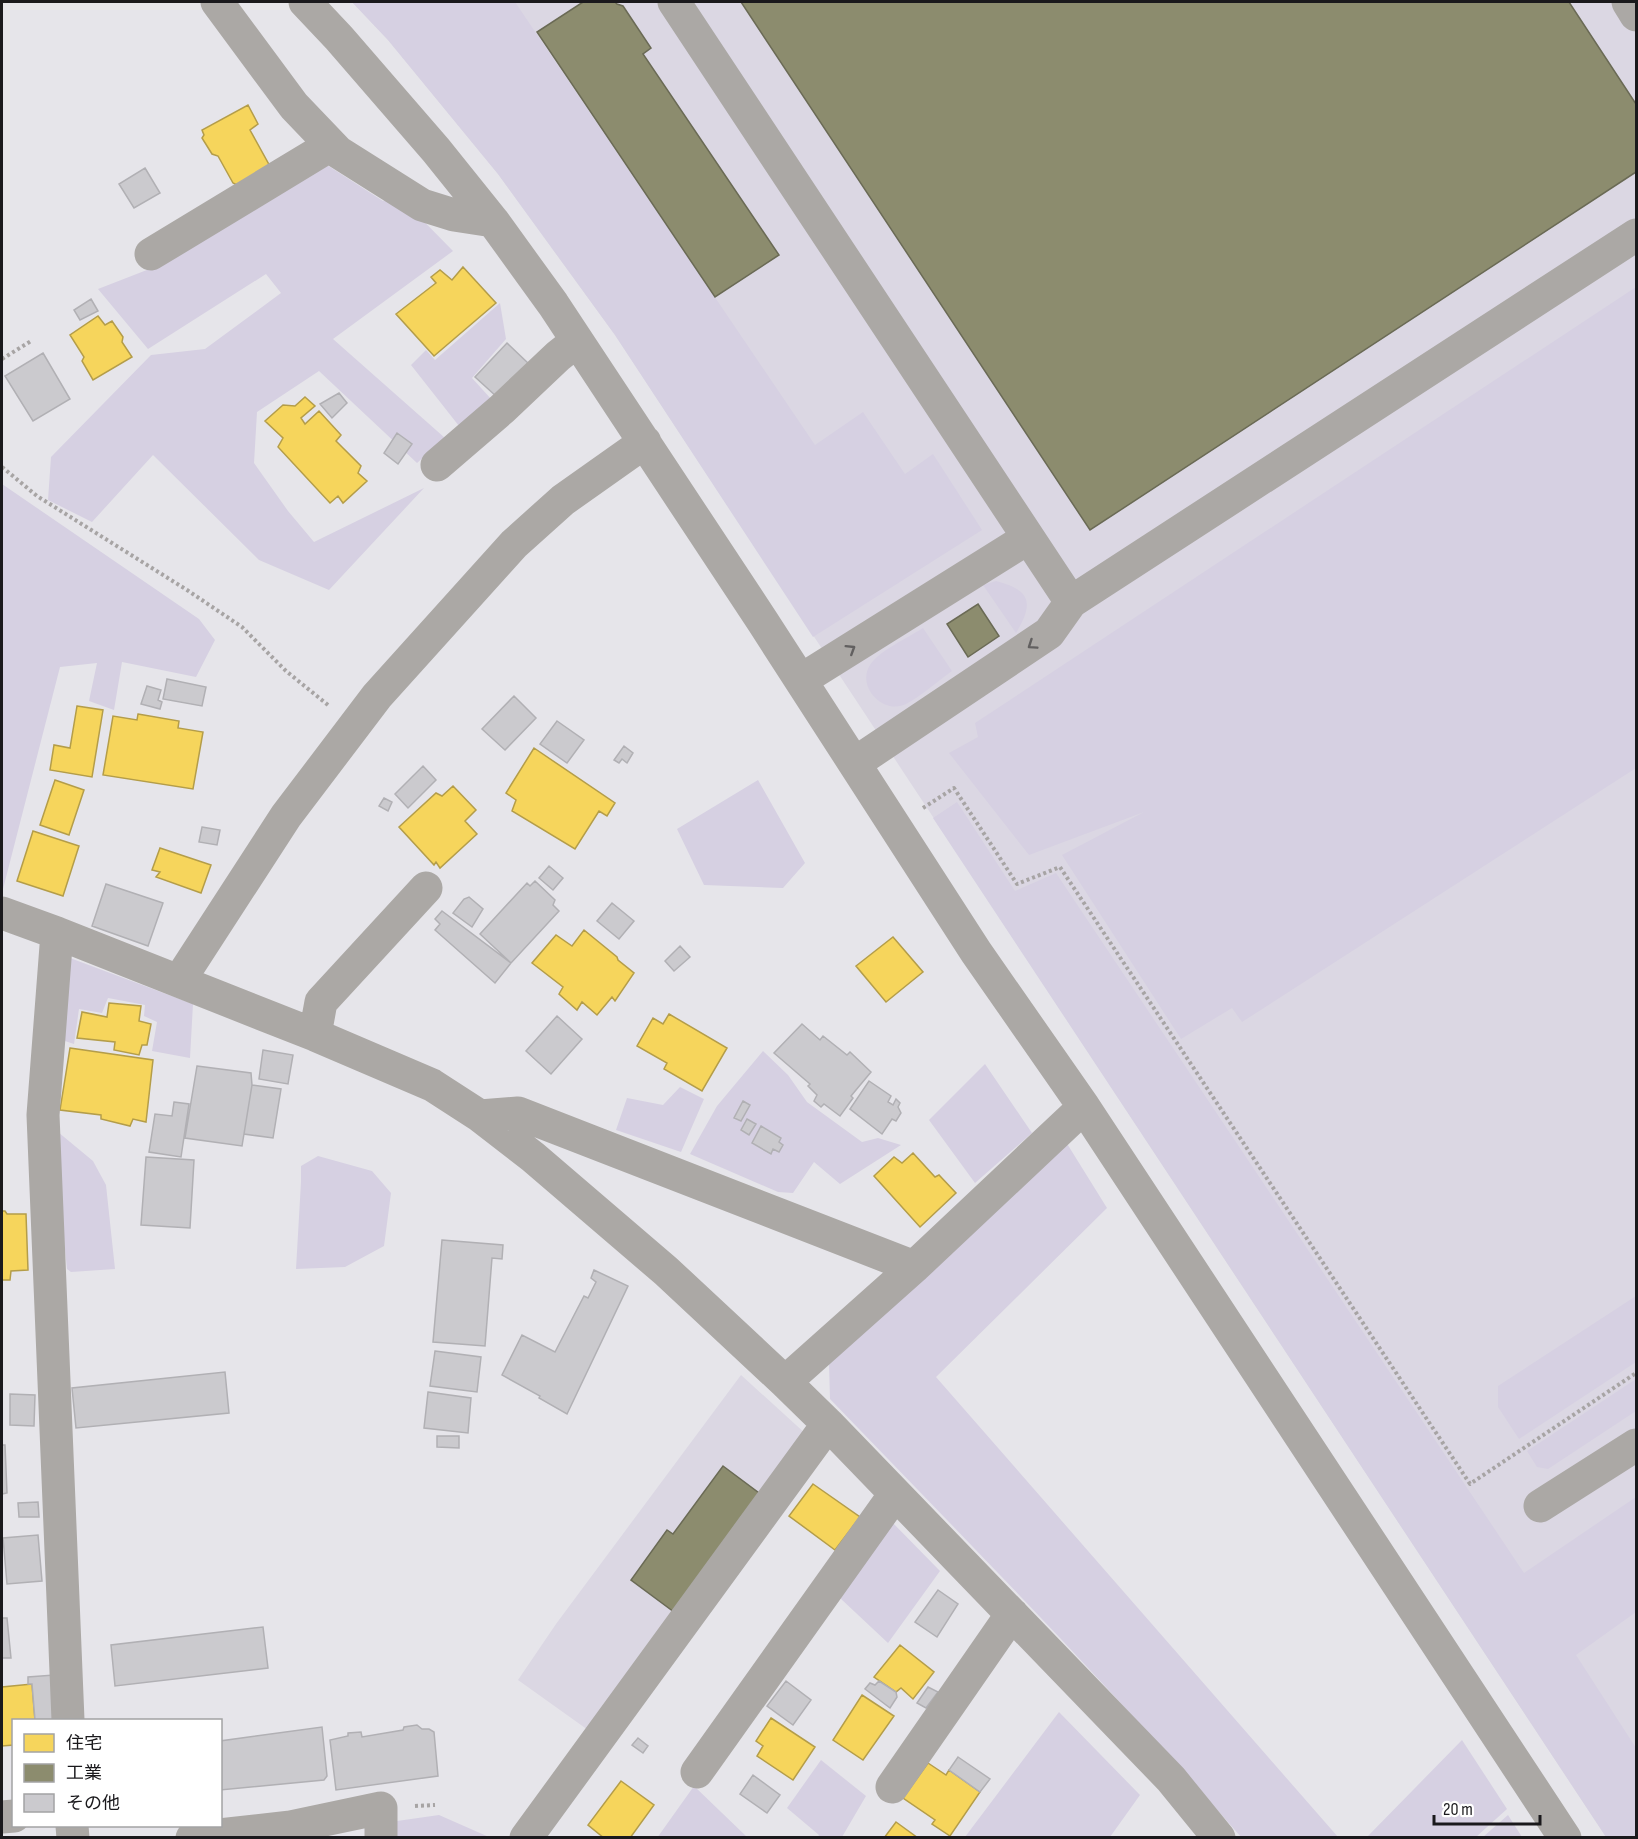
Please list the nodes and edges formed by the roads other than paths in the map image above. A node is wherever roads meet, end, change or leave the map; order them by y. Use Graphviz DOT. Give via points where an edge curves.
graph roads {
  1 [pos="217,2"];
  2 [pos="305,2"];
  3 [pos="674,2"];
  4 [pos="1628,2"];
  5 [pos="1636,15"];
  6 [pos="331,145"];
  7 [pos="493,220"];
  8 [pos="1636,234"];
  9 [pos="151,254"];
  10 [pos="578,341"];
  11 [pos="645,442"];
  12 [pos="437,465"];
  13 [pos="1028,538"];
  14 [pos="1071,602"];
  15 [pos="801,680"];
  16 [pos="855,764"];
  17 [pos="426,888"];
  18 [pos="2,914"];
  19 [pos="57,933"];
  20 [pos="179,981"];
  21 [pos="315,1035"];
  22 [pos="1084,1107"];
  23 [pos="480,1116"];
  24 [pos="914,1267"];
  25 [pos="785,1382"];
  26 [pos="828,1424"];
  27 [pos="1636,1445"];
  28 [pos="895,1494"];
  29 [pos="1540,1506"];
  30 [pos="1012,1614"];
  31 [pos="68,1719"];
  32 [pos="697,1772"];
  33 [pos="892,1787"];
  34 [pos="291,1832"];
  35 [pos="192,1838"];
  36 [pos="381,1838"];
  37 [pos="526,1838"];
  38 [pos="1219,1838"];
  39 [pos="1565,1838"];
  1 -- 6 [label="street" via="294,106"];
  2 -- 7 [label="street"];
  3 -- 13 [label="street"];
  4 -- 5 [label="street"];
  6 -- 7 [label="street" via="422,205 454,215"];
  6 -- 9 [label="street"];
  7 -- 10 [label="street"];
  8 -- 14 [label="street"];
  10 -- 11 [label="street"];
  10 -- 12 [label="street"];
  11 -- 15 [label="street"];
  11 -- 20 [label="street" via="563,500 514,544 377,696 286,816"];
  13 -- 14 [label="street"];
  15 -- 13 [label="street, one-way"];
  14 -- 16 [label="street, one-way" via="1049,633"];
  15 -- 16 [label="street"];
  16 -- 22 [label="street" via="976,952"];
  17 -- 21 [label="street" via="321,1002"];
  18 -- 19 [label="street"];
  19 -- 20 [label="street"];
  19 -- 31 [label="street" via="43,1115"];
  20 -- 21 [label="street"];
  21 -- 23 [label="street" via="432,1085"];
  22 -- 24 [label="street"];
  22 -- 39 [label="street"];
  23 -- 24 [label="street" via="518,1113"];
  23 -- 25 [label="street" via="666,1271"];
  24 -- 25 [label="street"];
  25 -- 26 [label="street"];
  26 -- 28 [label="street"];
  26 -- 37 [label="street"];
  27 -- 29 [label="street"];
  28 -- 30 [label="street"];
  28 -- 32 [label="street"];
  30 -- 33 [label="street"];
  30 -- 38 [label="street" via="1171,1779"];
  34 -- 35 [label="street"];
  34 -- 36 [label="street" via="381,1808"];
}
